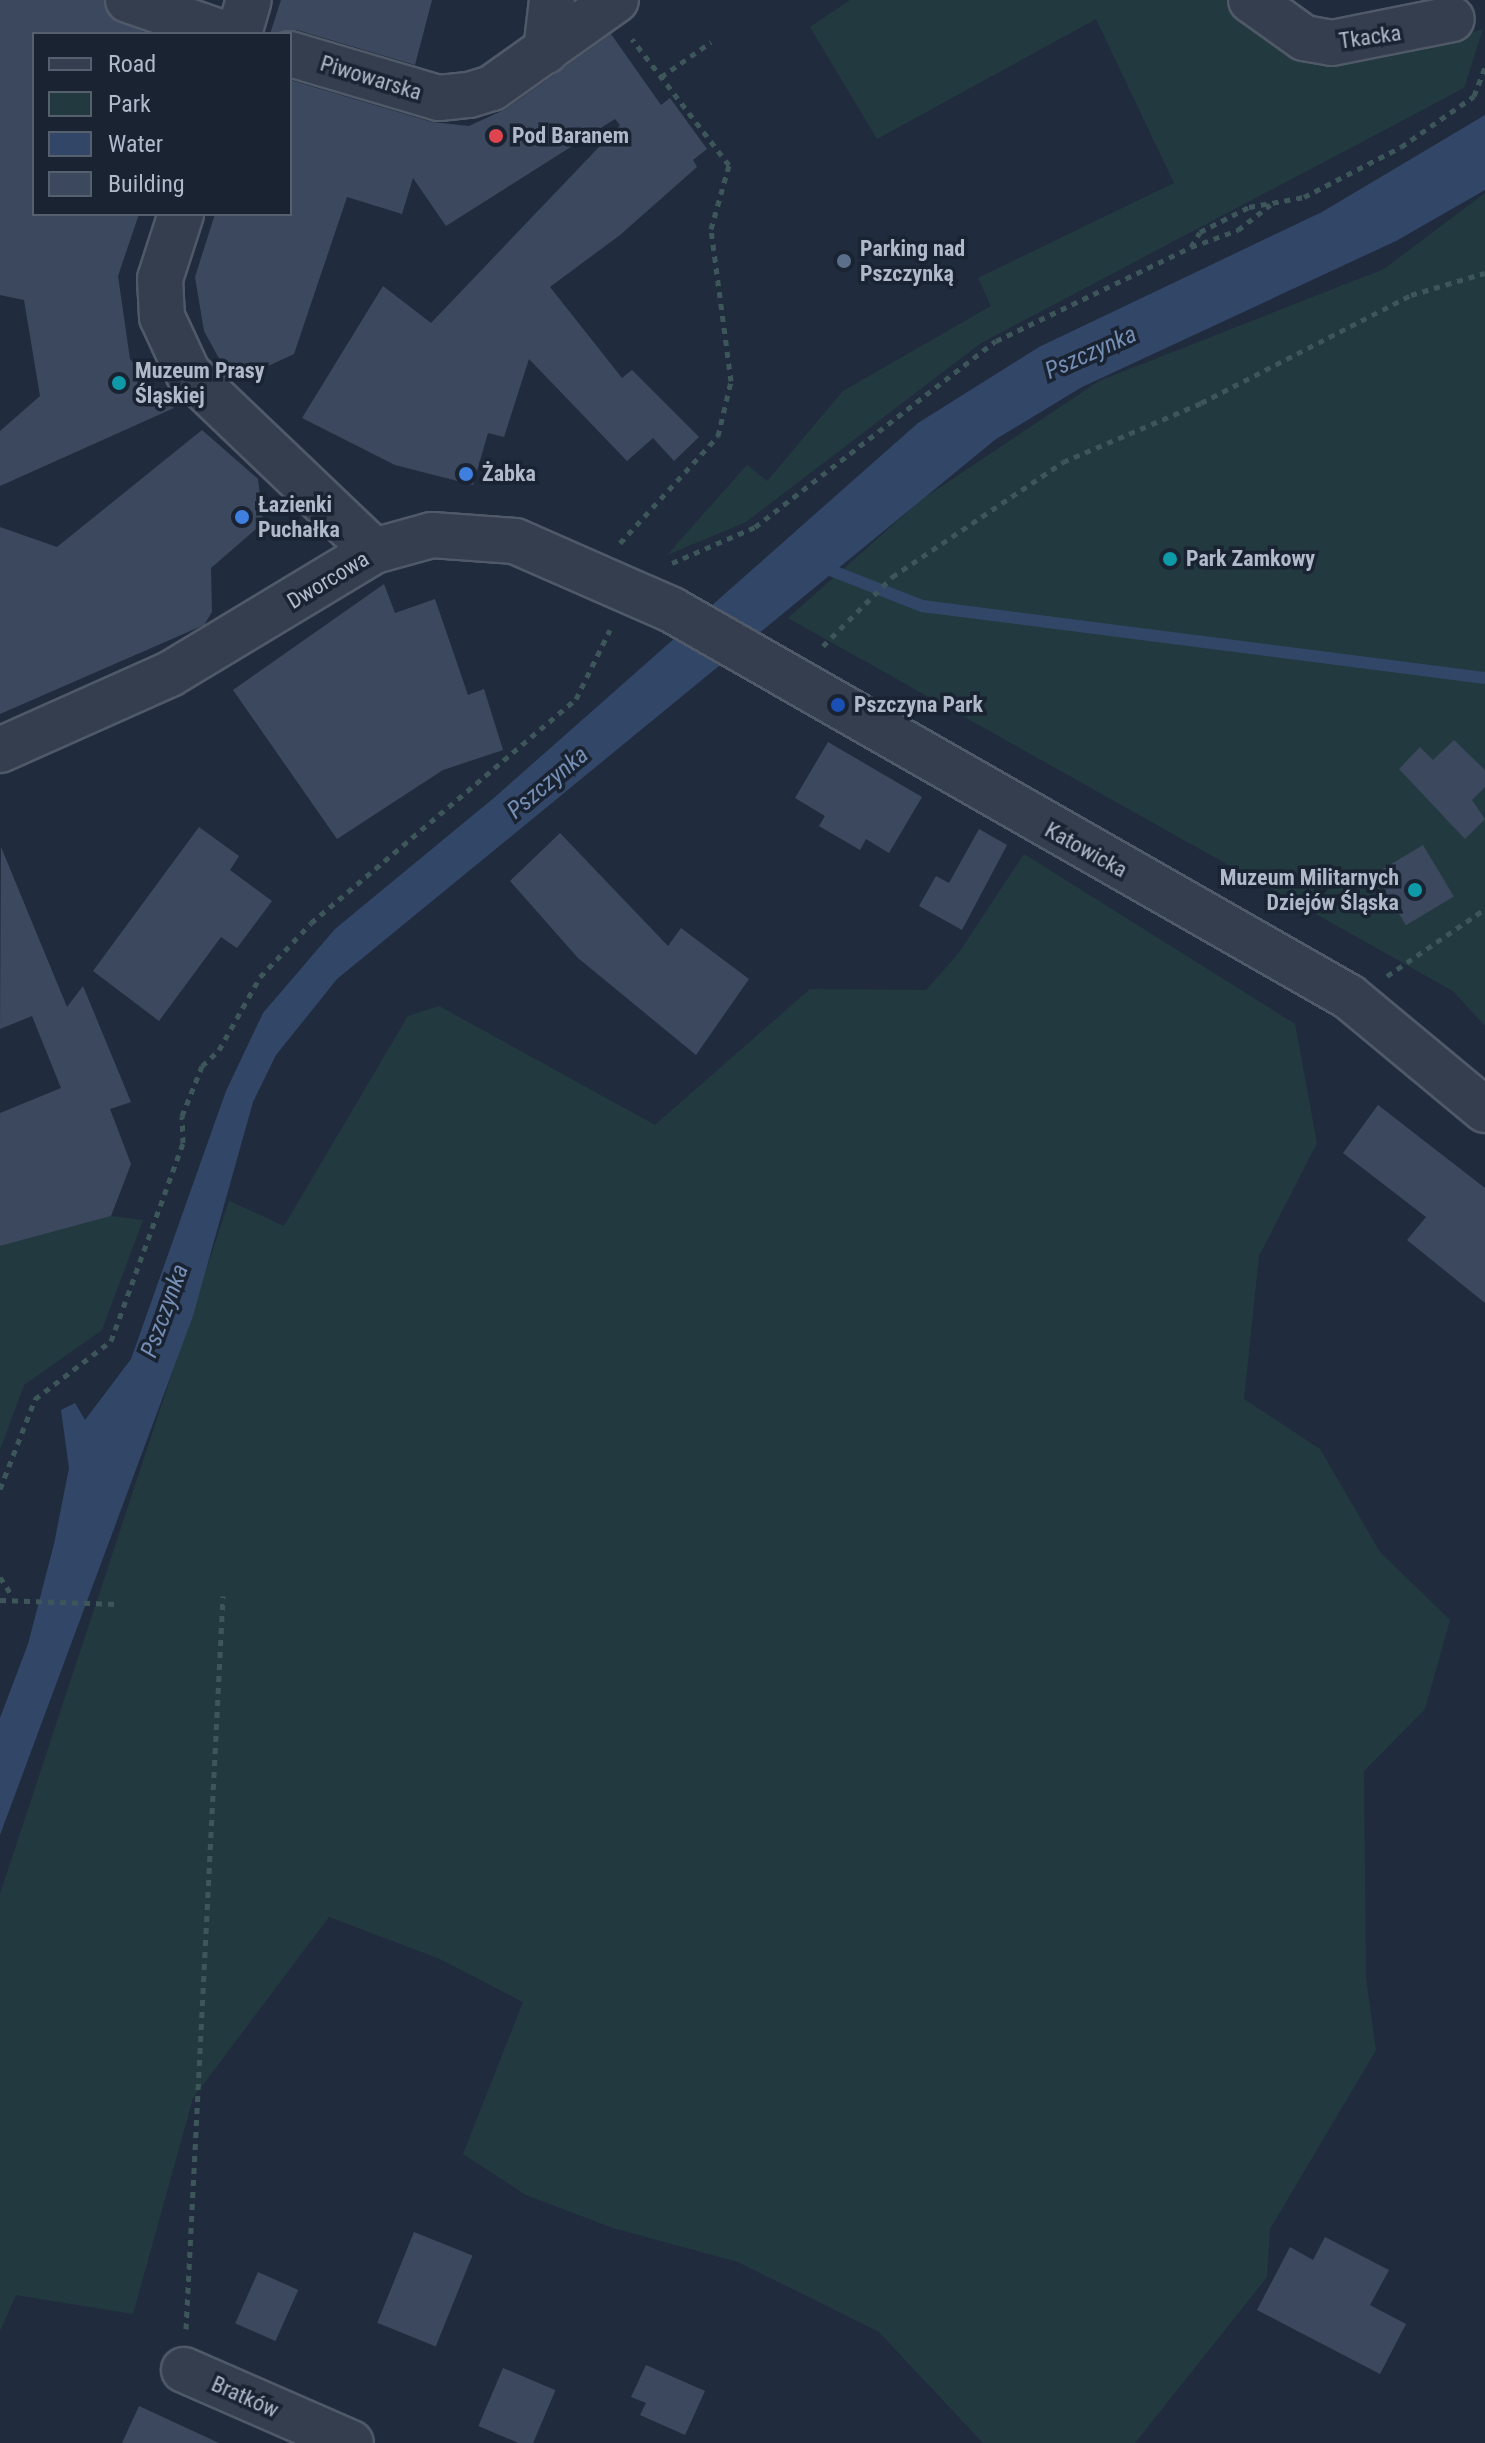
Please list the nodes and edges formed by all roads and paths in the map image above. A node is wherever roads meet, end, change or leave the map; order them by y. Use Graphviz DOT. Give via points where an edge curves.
graph roads {
  1 [pos="128,0"];
  2 [pos="249,0"];
  3 [pos="552,0"];
  4 [pos="1251,0"];
  5 [pos="611,3"];
  6 [pos="1452,19"];
  7 [pos="219,32"];
  8 [pos="240,32"];
  9 [pos="711,42"];
  10 [pos="546,51"];
  11 [pos="292,55"];
  12 [pos="1485,68"];
  13 [pos="661,77"];
  14 [pos="1270,204"];
  15 [pos="180,216"];
  16 [pos="1191,247"];
  17 [pos="1485,273"];
  18 [pos="619,544"];
  19 [pos="374,551"];
  20 [pos="664,567"];
  21 [pos="672,610"];
  22 [pos="618,615"];
  23 [pos="820,650"];
  24 [pos="0,750"];
  25 [pos="1485,909"];
  26 [pos="1349,997"];
  27 [pos="1485,1110"];
  28 [pos="0,1489"];
  29 [pos="0,1577"];
  30 [pos="223,1596"];
  31 [pos="13,1597"];
  32 [pos="0,1600"];
  33 [pos="118,1604"];
  34 [pos="184,2370"];
  35 [pos="274,2428"];
  36 [pos="351,2443"];
  1 -- 7 [label="street"];
  2 -- 8 [label="street"];
  3 -- 10 [label="street"];
  4 -- 6 [label="street, Tkacka" via="1304,38 1332,43"];
  5 -- 10 [label="street, Piwowarska"];
  5 -- 13 [label="path"];
  9 -- 13 [label="path"];
  10 -- 11 [label="street, Piwowarska" via="492,88 439,98"];
  12 -- 14 [label="path" via="1474,96 1401,147 1304,197"];
  13 -- 18 [label="path" via="729,165 711,229 730,406 718,436"];
  14 -- 16 [label="path" via="1262,217 1210,244"];
  14 -- 16 [label="path" via="1249,207 1200,232"];
  15 -- 19 [label="street" via="160,279 162,317 188,373"];
  16 -- 20 [label="path" via="996,341 755,527"];
  17 -- 23 [label="path" via="1411,295 1201,403 1063,462 892,577"];
  19 -- 21 [label="street, Dworcowa" via="432,535 515,541"];
  19 -- 24 [label="street, Dworcowa" via="170,674"];
  21 -- 26 [label="street, Katowicka" via="1003,805"];
  22 -- 28 [label="path" via="576,699 311,923 260,977 219,1050 202,1066 182,1116 183,1143 111,1341 35,1399"];
  25 -- 26 [label="path" via="1426,955"];
  26 -- 27 [label="street, Katowicka"];
  29 -- 31 [label="path"];
  30 -- 34 [label="path"];
  31 -- 32 [label="path"];
  31 -- 33 [label="path"];
  34 -- 35 [label="street, Bratków"];
  35 -- 36 [label="street, Bratków"];
}
